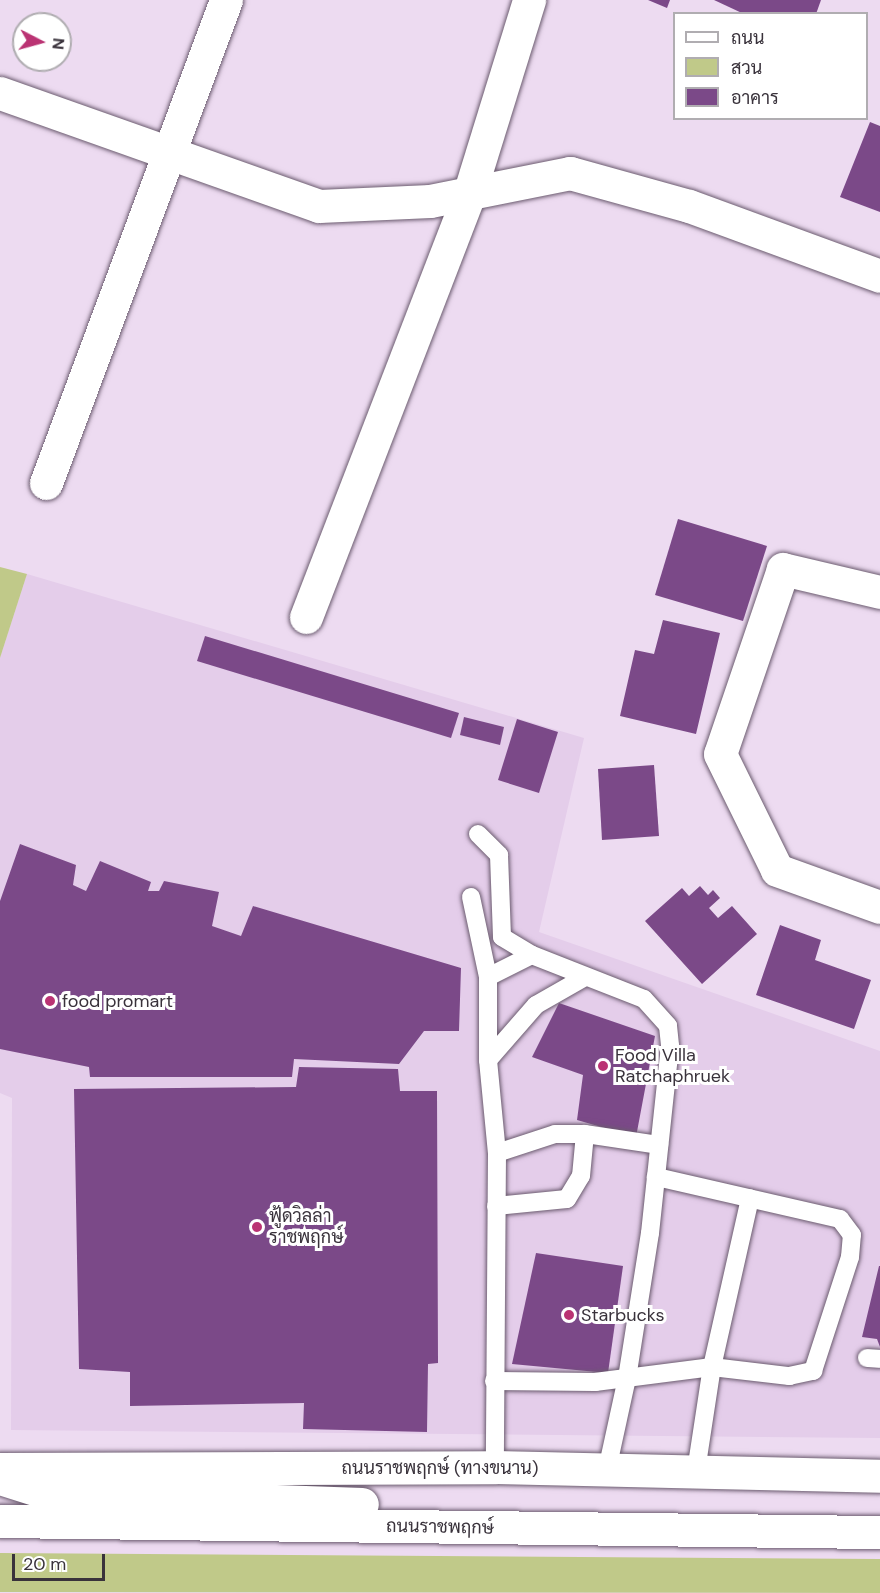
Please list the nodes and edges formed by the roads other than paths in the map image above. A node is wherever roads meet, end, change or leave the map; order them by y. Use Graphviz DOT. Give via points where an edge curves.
graph roads {
  1 [pos="226,0"];
  2 [pos="529,0"];
  3 [pos="0,93"];
  4 [pos="171,157"];
  5 [pos="470,191"];
  6 [pos="880,276"];
  7 [pos="46,483"];
  8 [pos="880,592"];
  9 [pos="306,617"];
  10 [pos="478,834"];
  11 [pos="471,897"];
  12 [pos="880,907"];
  13 [pos="532,955"];
  14 [pos="488,977"];
  15 [pos="585,977"];
  16 [pos="488,1060"];
  17 [pos="585,1134"];
  18 [pos="659,1145"];
  19 [pos="497,1153"];
  20 [pos="656,1177"];
  21 [pos="750,1198"];
  22 [pos="496,1206"];
  23 [pos="712,1367"];
  24 [pos="627,1378"];
  25 [pos="494,1380"];
  26 [pos="495,1467"];
  27 [pos="0,1469"];
  28 [pos="607,1470"];
  29 [pos="696,1471"];
  30 [pos="880,1476"];
  31 [pos="0,1478"];
  32 [pos="0,1521"];
  33 [pos="550,1529"];
  34 [pos="880,1533"];
  1 -- 4 [label="street"];
  2 -- 5 [label="street"];
  3 -- 4 [label="street"];
  4 -- 5 [label="street" via="319,206 430,201"];
  4 -- 7 [label="street"];
  5 -- 6 [label="street" via="570,173 689,206"];
  5 -- 9 [label="street"];
  8 -- 12 [label="street" via="783,569 720,754 777,870"];
  10 -- 13 [label="lane" via="499,855 502,937"];
  11 -- 14 [label="lane"];
  13 -- 14 [label="lane"];
  13 -- 15 [label="lane"];
  14 -- 16 [label="lane"];
  15 -- 16 [label="lane" via="536,1005"];
  15 -- 18 [label="lane" via="644,999 668,1026 670,1047"];
  16 -- 19 [label="lane"];
  17 -- 18 [label="lane"];
  17 -- 19 [label="lane" via="555,1134"];
  17 -- 22 [label="lane" via="581,1176 567,1199"];
  18 -- 20 [label="lane"];
  19 -- 22 [label="lane"];
  20 -- 21 [label="lane"];
  20 -- 24 [label="lane"];
  21 -- 23 [label="lane"];
  21 -- 23 [label="lane" via="840,1219 852,1235 850,1257 813,1371 789,1376"];
  22 -- 25 [label="lane"];
  23 -- 24 [label="lane"];
  23 -- 29 [label="lane"];
  24 -- 25 [label="lane"];
  24 -- 28 [label="lane"];
  25 -- 26 [label="lane"];
  26 -- 27 [label="street, ถนนราชพฤกษ์ (ทางขนาน)"];
  26 -- 28 [label="street, ถนนราชพฤกษ์ (ทางขนาน)"];
  28 -- 29 [label="street, ถนนราชพฤกษ์ (ทางขนาน)"];
  29 -- 30 [label="street, ถนนราชพฤกษ์ (ทางขนาน)"];
  31 -- 33 [label="street" via="47,1493 495,1509"];
  32 -- 33 [label="street, ถนนราชพฤกษ์"];
  33 -- 34 [label="street, ถนนราชพฤกษ์"];
}
